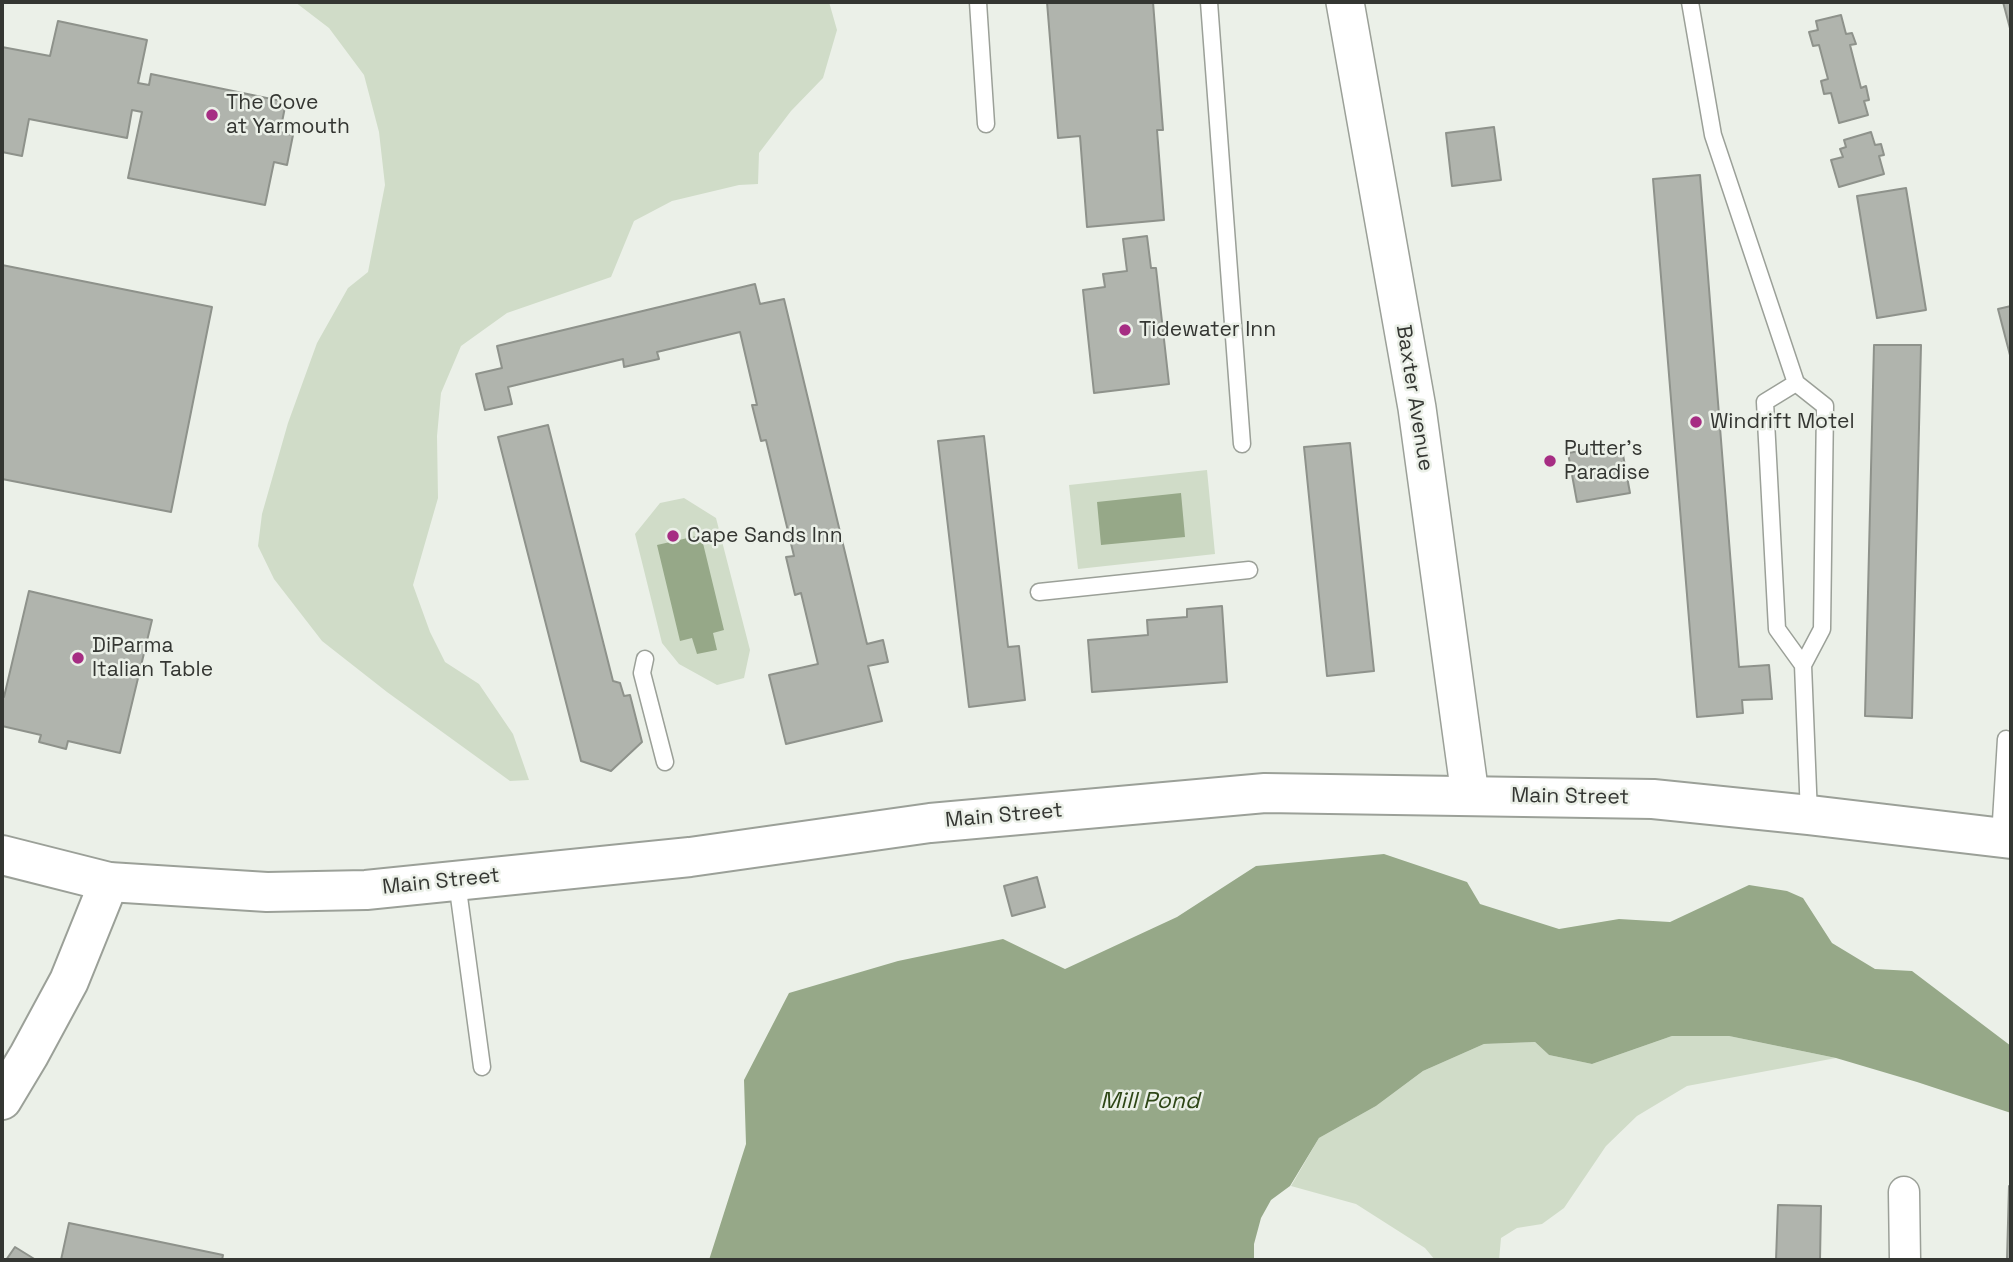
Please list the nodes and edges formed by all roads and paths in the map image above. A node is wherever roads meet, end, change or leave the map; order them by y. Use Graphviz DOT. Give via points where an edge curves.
graph roads {
  1 [pos="978,2"];
  2 [pos="1209,2"];
  3 [pos="1345,2"];
  4 [pos="1690,2"];
  5 [pos="986,124"];
  6 [pos="1796,383"];
  7 [pos="1242,444"];
  8 [pos="1249,570"];
  9 [pos="1039,592"];
  10 [pos="645,659"];
  11 [pos="1803,666"];
  12 [pos="2006,739"];
  13 [pos="665,762"];
  14 [pos="1470,795"];
  15 [pos="1809,815"];
  16 [pos="2005,838"];
  17 [pos="2,855"];
  18 [pos="109,882"];
  19 [pos="457,882"];
  20 [pos="482,1068"];
  21 [pos="2,1100"];
  22 [pos="1903,1192"];
  23 [pos="1905,1260"];
  1 -- 5 [label="lane"];
  2 -- 7 [label="lane"];
  3 -- 14 [label="street, Baxter Avenue" via="1417,408"];
  4 -- 6 [label="lane" via="1713,135"];
  6 -- 11 [label="lane" via="1825,406 1822,629"];
  6 -- 11 [label="lane" via="1765,402 1777,629"];
  8 -- 9 [label="lane"];
  10 -- 13 [label="lane" via="642,673"];
  11 -- 15 [label="lane"];
  12 -- 16 [label="lane"];
  14 -- 15 [label="main road, Main Street" via="1653,799"];
  14 -- 19 [label="main road, Main Street" via="1265,793 930,823 690,858"];
  15 -- 16 [label="main road, Main Street"];
  17 -- 18 [label="main road, Main Street"];
  18 -- 19 [label="main road, Main Street" via="267,892"];
  18 -- 21 [label="main road" via="69,981"];
  19 -- 20 [label="lane"];
  22 -- 23 [label="street"];
}
